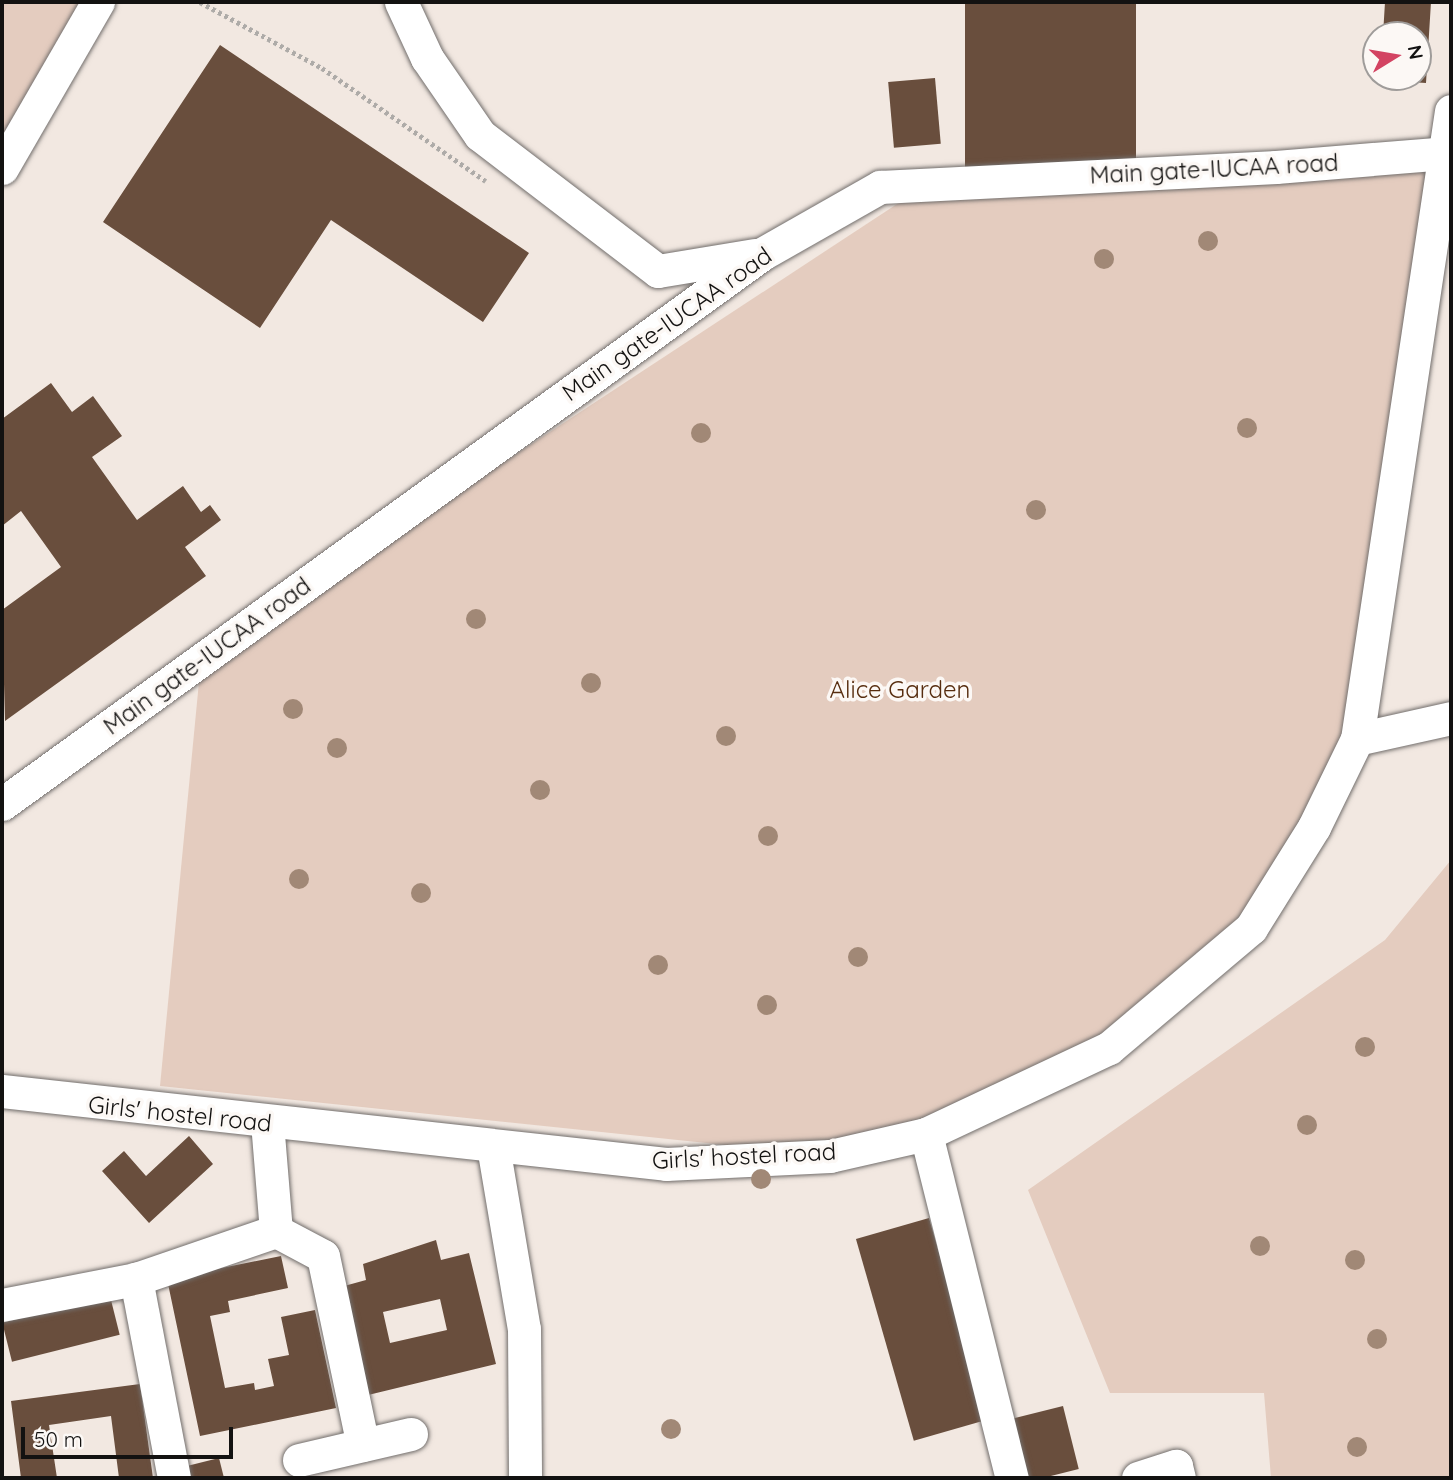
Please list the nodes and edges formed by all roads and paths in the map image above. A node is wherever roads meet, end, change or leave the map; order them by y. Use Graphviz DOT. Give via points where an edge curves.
graph roads {
  1 [pos="98,2"];
  2 [pos="200,2"];
  3 [pos="401,2"];
  4 [pos="1451,111"];
  5 [pos="1445,153"];
  6 [pos="2,168"];
  7 [pos="495,186"];
  8 [pos="1430,248"];
  9 [pos="762,254"];
  10 [pos="1451,288"];
  11 [pos="1451,718"];
  12 [pos="1357,740"];
  13 [pos="2,804"];
  14 [pos="2,1091"];
  15 [pos="267,1122"];
  16 [pos="926,1134"];
  17 [pos="492,1146"];
  18 [pos="276,1231"];
  19 [pos="136,1279"];
  20 [pos="2,1305"];
  21 [pos="411,1434"];
  22 [pos="363,1445"];
  23 [pos="299,1460"];
  24 [pos="1177,1472"];
  25 [pos="174,1478"];
  26 [pos="525,1478"];
  27 [pos="1012,1478"];
  28 [pos="1138,1478"];
  1 -- 6 [label="lane"];
  2 -- 7 [label="path" via="322,68"];
  3 -- 9 [label="lane" via="426,58 480,135 658,271"];
  4 -- 5 [label="lane, Girls' hostel road"];
  5 -- 8 [label="lane, Girls' hostel road"];
  5 -- 9 [label="lane, Main gate-IUCAA road" via="880,187"];
  8 -- 10 [label="lane"];
  8 -- 12 [label="lane, Girls' hostel road"];
  9 -- 13 [label="lane, Main gate-IUCAA road"];
  11 -- 12 [label="lane"];
  12 -- 16 [label="lane, Girls' hostel road" via="1314,827 1251,928 1109,1048"];
  14 -- 15 [label="lane, Girls' hostel road"];
  15 -- 17 [label="lane, Girls' hostel road"];
  15 -- 18 [label="lane"];
  16 -- 17 [label="lane, Girls' hostel road" via="830,1156 666,1164"];
  16 -- 27 [label="lane"];
  17 -- 26 [label="lane" via="524,1329"];
  18 -- 19 [label="lane"];
  18 -- 22 [label="lane" via="323,1256"];
  19 -- 20 [label="lane"];
  19 -- 25 [label="lane"];
  21 -- 22 [label="lane"];
  22 -- 23 [label="lane"];
  24 -- 28 [label="lane"];
}
